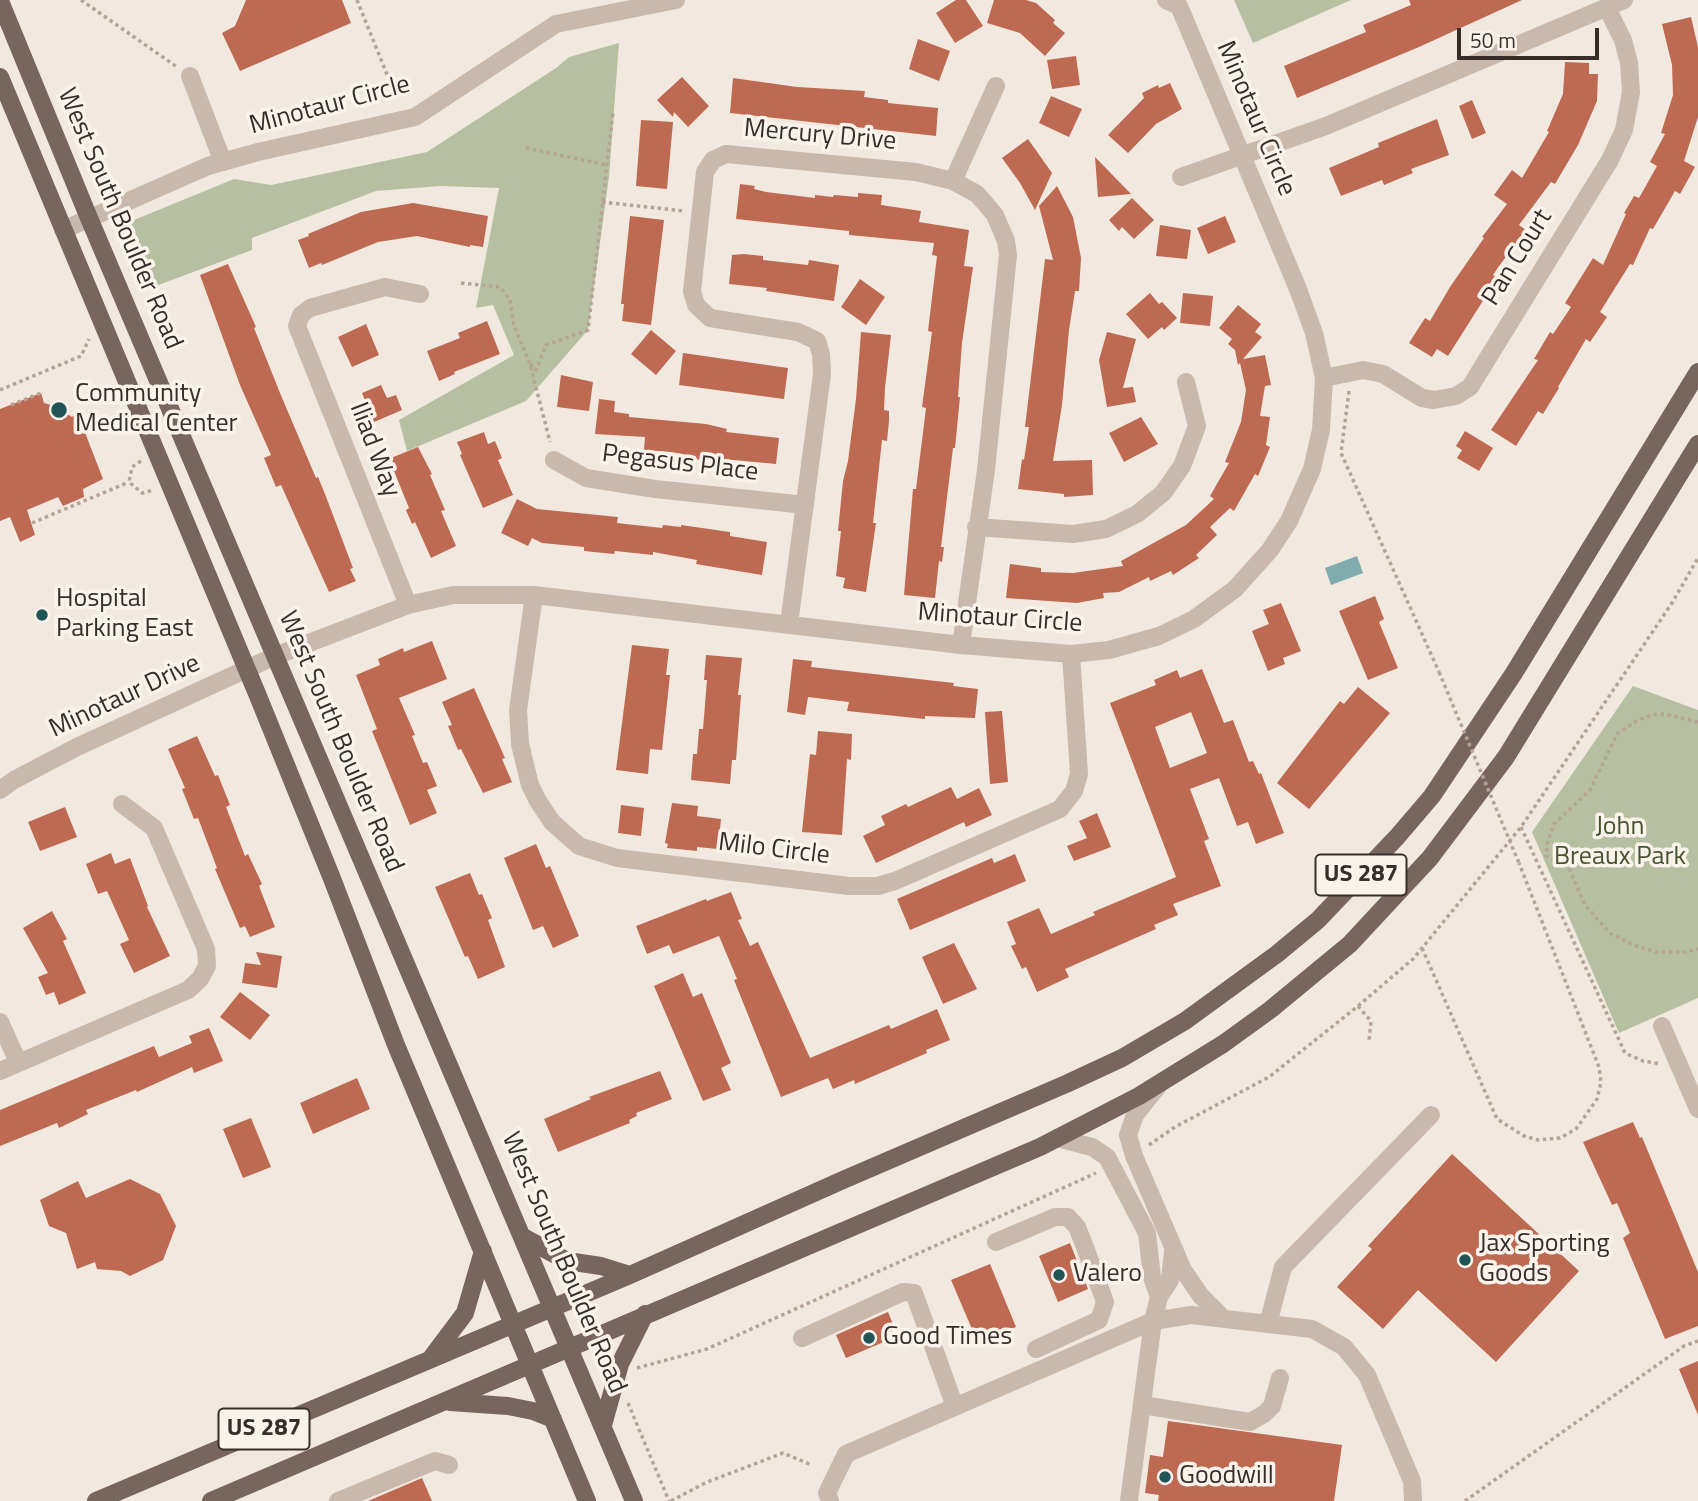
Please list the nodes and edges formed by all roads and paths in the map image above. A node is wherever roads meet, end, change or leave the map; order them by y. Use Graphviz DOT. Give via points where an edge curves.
graph roads {
  1 [pos="81,0"];
  2 [pos="357,0"];
  3 [pos="676,0"];
  4 [pos="1166,0"];
  5 [pos="0,1"];
  6 [pos="1616,4"];
  7 [pos="190,76"];
  8 [pos="0,78"];
  9 [pos="996,86"];
  10 [pos="394,92"];
  11 [pos="613,112"];
  12 [pos="526,148"];
  13 [pos="1241,155"];
  14 [pos="223,162"];
  15 [pos="607,165"];
  16 [pos="1181,177"];
  17 [pos="953,181"];
  18 [pos="602,202"];
  19 [pos="700,212"];
  20 [pos="89,218"];
  21 [pos="63,230"];
  22 [pos="461,283"];
  23 [pos="420,294"];
  24 [pos="91,336"];
  25 [pos="530,365"];
  26 [pos="1698,372"];
  27 [pos="1352,373"];
  28 [pos="1324,378"];
  29 [pos="1186,382"];
  30 [pos="0,390"];
  31 [pos="41,393"];
  32 [pos="11,405"];
  33 [pos="1698,444"];
  34 [pos="142,460"];
  35 [pos="554,460"];
  36 [pos="130,482"];
  37 [pos="155,490"];
  38 [pos="805,505"];
  39 [pos="32,523"];
  40 [pos="976,527"];
  41 [pos="1698,558"];
  42 [pos="534,595"];
  43 [pos="408,605"];
  44 [pos="789,624"];
  45 [pos="961,645"];
  46 [pos="1071,654"];
  47 [pos="275,656"];
  48 [pos="247,670"];
  49 [pos="1698,722"];
  50 [pos="0,790"];
  51 [pos="122,804"];
  52 [pos="1521,827"];
  53 [pos="1546,856"];
  54 [pos="1536,859"];
  55 [pos="1422,947"];
  56 [pos="1698,949"];
  57 [pos="1358,1006"];
  58 [pos="0,1022"];
  59 [pos="1662,1026"];
  60 [pos="1369,1041"];
  61 [pos="1676,1058"];
  62 [pos="19,1062"];
  63 [pos="0,1071"];
  64 [pos="1161,1083"];
  65 [pos="1698,1109"];
  66 [pos="1431,1115"];
  67 [pos="1057,1138"];
  68 [pos="1134,1156"];
  69 [pos="1111,1166"];
  70 [pos="523,1237"];
  71 [pos="996,1242"];
  72 [pos="1174,1248"];
  73 [pos="483,1251"];
  74 [pos="631,1275"];
  75 [pos="1159,1297"];
  76 [pos="553,1307"];
  77 [pos="645,1314"];
  78 [pos="1224,1319"];
  79 [pos="1153,1321"];
  80 [pos="513,1324"];
  81 [pos="1268,1324"];
  82 [pos="802,1338"];
  83 [pos="1698,1341"];
  84 [pos="571,1346"];
  85 [pos="1036,1349"];
  86 [pos="432,1357"];
  87 [pos="530,1364"];
  88 [pos="632,1369"];
  89 [pos="1280,1378"];
  90 [pos="627,1399"];
  91 [pos="443,1401"];
  92 [pos="1142,1405"];
  93 [pos="955,1407"];
  94 [pos="553,1419"];
  95 [pos="603,1425"];
  96 [pos="449,1465"];
  97 [pos="812,1465"];
  98 [pos="96,1501"];
  99 [pos="211,1501"];
  100 [pos="338,1501"];
  101 [pos="587,1501"];
  102 [pos="635,1501"];
  103 [pos="670,1501"];
  104 [pos="830,1501"];
  105 [pos="1129,1501"];
  106 [pos="1413,1501"];
  107 [pos="1465,1501"];
  1 -- 7 [label="path"];
  2 -- 10 [label="path"];
  3 -- 14 [label="street, Minotaur Circle" via="556,23 415,117"];
  4 -- 13 [label="street, Minotaur Circle" via="1179,6"];
  5 -- 20 [label="main road, West South Boulder Road"];
  6 -- 13 [label="street" via="1326,126"];
  6 -- 27 [label="street, Pan Court" via="1631,92 1624,130 1470,387 1456,396 1434,400 1422,398 1383,374"];
  7 -- 14 [label="street"];
  8 -- 21 [label="main road, West South Boulder Road"];
  9 -- 17 [label="street"];
  11 -- 15 [label="path"];
  12 -- 15 [label="path"];
  13 -- 16 [label="street"];
  13 -- 28 [label="street, Minotaur Circle" via="1310,322"];
  14 -- 20 [label="street, Minotaur Circle"];
  15 -- 18 [label="path"];
  17 -- 19 [label="street, Mercury Drive" via="880,167 726,154 713,160 705,172"];
  17 -- 40 [label="street, Mercury Drive" via="977,194 995,215 1008,255"];
  18 -- 19 [label="path"];
  18 -- 25 [label="path" via="588,330 546,345 536,370"];
  19 -- 38 [label="street, Mercury Drive" via="692,291 696,305 710,318 798,332 817,341 822,374"];
  20 -- 21 [label="street, Minotaur Circle"];
  20 -- 47 [label="main road, West South Boulder Road"];
  21 -- 48 [label="main road, West South Boulder Road"];
  22 -- 25 [label="path" via="500,287 510,300 514,326"];
  23 -- 43 [label="street, Iliad Way" via="385,287 310,308 297,326"];
  24 -- 30 [label="path" via="80,356"];
  25 -- 35 [label="path"];
  26 -- 74 [label="main road, US 287" via="1450,770 1397,837 1318,920 1185,1021 1122,1058"];
  27 -- 28 [label="street, Pan Court"];
  27 -- 55 [label="path, bridge" via="1341,453 1520,863 1599,1067 1597,1099 1576,1129 1560,1138 1538,1140 1497,1119"];
  28 -- 46 [label="street, Minotaur Circle" via="1321,430 1312,469 1289,521 1235,589 1194,619 1159,636 1109,650"];
  29 -- 40 [label="street" via="1197,426 1182,466 1163,493 1137,514 1106,529 1073,534"];
  31 -- 32 [label="path"];
  33 -- 64 [label="main road, US 287" via="1506,757 1430,858 1350,944 1270,1010"];
  34 -- 36 [label="path" via="132,467"];
  35 -- 38 [label="street, Pegasus Place" via="586,478"];
  36 -- 37 [label="path" via="142,493"];
  36 -- 39 [label="path"];
  38 -- 44 [label="street, Mercury Drive"];
  40 -- 45 [label="street, Mercury Drive"];
  41 -- 52 [label="path"];
  42 -- 43 [label="street, Minotaur Circle" via="453,595"];
  42 -- 44 [label="street, Minotaur Circle"];
  42 -- 46 [label="street, Milo Circle" via="518,710 520,744 530,785 552,822 579,846 617,858 849,886 895,881 1060,809 1074,791 1079,774"];
  43 -- 47 [label="street, Minotaur Circle"];
  44 -- 45 [label="street, Minotaur Circle"];
  45 -- 46 [label="street, Minotaur Circle"];
  47 -- 48 [label="street, Minotaur Drive"];
  47 -- 70 [label="main road, West South Boulder Road"];
  48 -- 50 [label="street, Minotaur Drive" via="77,747"];
  48 -- 73 [label="main road, West South Boulder Road"];
  49 -- 53 [label="path" via="1652,715 1617,734 1590,790 1554,824"];
  51 -- 62 [label="street" via="154,828 206,949 207,967 188,990"];
  52 -- 54 [label="path"];
  52 -- 55 [label="path"];
  53 -- 54 [label="path"];
  53 -- 56 [label="path" via="1568,866 1585,905 1610,933 1656,952"];
  54 -- 61 [label="path" via="1625,1053 1660,1065"];
  55 -- 57 [label="path"];
  57 -- 60 [label="path" via="1371,1021"];
  57 -- 68 [label="path" via="1269,1077 1175,1127"];
  58 -- 62 [label="street"];
  59 -- 61 [label="street"];
  61 -- 65 [label="street"];
  62 -- 63 [label="street"];
  64 -- 67 [label="main road, US 287"];
  64 -- 68 [label="street" via="1135,1115 1128,1135"];
  66 -- 81 [label="street" via="1283,1267"];
  67 -- 69 [label="street" via="1092,1147 1107,1157"];
  67 -- 77 [label="main road, US 287"];
  68 -- 72 [label="street"];
  69 -- 75 [label="street" via="1147,1233"];
  69 -- 88 [label="path" via="707,1349"];
  70 -- 74 [label="main road" via="567,1261"];
  70 -- 76 [label="main road, West South Boulder Road"];
  71 -- 85 [label="street" via="1055,1217 1068,1217 1085,1247 1105,1302 1099,1320"];
  72 -- 75 [label="street" via="1170,1280"];
  72 -- 78 [label="street" via="1201,1296"];
  73 -- 80 [label="main road, West South Boulder Road"];
  73 -- 86 [label="main road" via="464,1313"];
  74 -- 76 [label="main road, US 287"];
  75 -- 79 [label="street"];
  76 -- 80 [label="main road, US 287"];
  76 -- 84 [label="main road, West South Boulder Road"];
  77 -- 84 [label="main road, US 287"];
  77 -- 95 [label="main road" via="620,1364"];
  78 -- 79 [label="street" via="1191,1315"];
  78 -- 81 [label="street"];
  79 -- 92 [label="street"];
  79 -- 93 [label="street"];
  80 -- 86 [label="main road, US 287"];
  80 -- 87 [label="main road, West South Boulder Road"];
  81 -- 106 [label="street" via="1312,1329 1344,1347 1367,1375 1412,1481"];
  82 -- 93 [label="street" via="903,1292 914,1293"];
  83 -- 107 [label="path" via="1684,1346"];
  84 -- 87 [label="main road, US 287"];
  84 -- 95 [label="main road, West South Boulder Road"];
  86 -- 98 [label="main road, US 287"];
  87 -- 91 [label="main road, US 287"];
  87 -- 94 [label="main road, West South Boulder Road"];
  89 -- 92 [label="street" via="1272,1406 1250,1422"];
  90 -- 103 [label="path"];
  91 -- 94 [label="main road" via="508,1406"];
  91 -- 99 [label="main road, US 287"];
  92 -- 105 [label="street"];
  93 -- 104 [label="street" via="846,1454 827,1493"];
  94 -- 101 [label="main road, West South Boulder Road"];
  95 -- 102 [label="main road, West South Boulder Road"];
  96 -- 100 [label="street" via="435,1461"];
  97 -- 103 [label="path" via="783,1453"];
}
